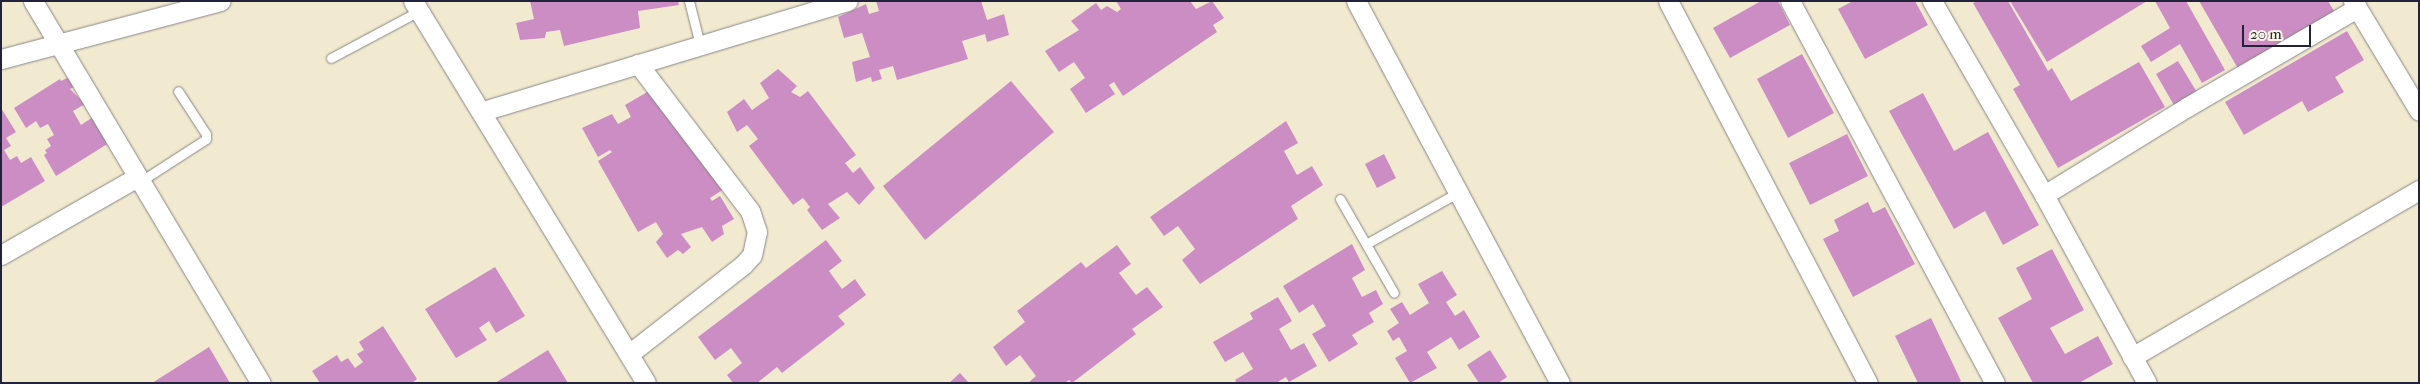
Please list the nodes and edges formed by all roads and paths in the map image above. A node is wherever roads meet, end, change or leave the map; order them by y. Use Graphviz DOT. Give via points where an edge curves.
graph roads {
  1 [pos="33,1"];
  2 [pos="220,1"];
  3 [pos="690,1"];
  4 [pos="848,1"];
  5 [pos="1356,1"];
  6 [pos="1668,1"];
  7 [pos="1790,1"];
  8 [pos="1937,3"];
  9 [pos="2355,5"];
  10 [pos="416,6"];
  11 [pos="58,43"];
  12 [pos="700,45"];
  13 [pos="1,58"];
  14 [pos="331,58"];
  15 [pos="638,64"];
  16 [pos="178,91"];
  17 [pos="483,111"];
  18 [pos="2419,111"];
  19 [pos="139,179"];
  20 [pos="2419,190"];
  21 [pos="1460,192"];
  22 [pos="2044,195"];
  23 [pos="1340,199"];
  24 [pos="1366,244"];
  25 [pos="1,255"];
  26 [pos="1394,293"];
  27 [pos="629,354"];
  28 [pos="2132,357"];
  29 [pos="261,383"];
  30 [pos="646,383"];
  31 [pos="1560,383"];
  32 [pos="1868,383"];
  33 [pos="1995,383"];
  34 [pos="2147,383"];
  1 -- 11 [label="street"];
  2 -- 11 [label="street"];
  3 -- 12 [label="lane"];
  4 -- 12 [label="street"];
  5 -- 21 [label="street"];
  6 -- 32 [label="street"];
  7 -- 33 [label="street"];
  8 -- 22 [label="street"];
  9 -- 18 [label="street"];
  9 -- 22 [label="street"];
  10 -- 14 [label="lane"];
  10 -- 17 [label="street"];
  11 -- 13 [label="street"];
  11 -- 19 [label="street"];
  12 -- 15 [label="street"];
  15 -- 17 [label="street"];
  15 -- 27 [label="street" via="750,211 757,232 752,255 743,265"];
  16 -- 19 [label="lane" via="206,134 206,139"];
  17 -- 27 [label="street"];
  19 -- 25 [label="street"];
  19 -- 29 [label="street"];
  20 -- 28 [label="street"];
  21 -- 24 [label="lane"];
  21 -- 31 [label="street"];
  22 -- 28 [label="street"];
  23 -- 24 [label="lane"];
  24 -- 26 [label="lane"];
  27 -- 30 [label="street"];
  28 -- 34 [label="street"];
}
